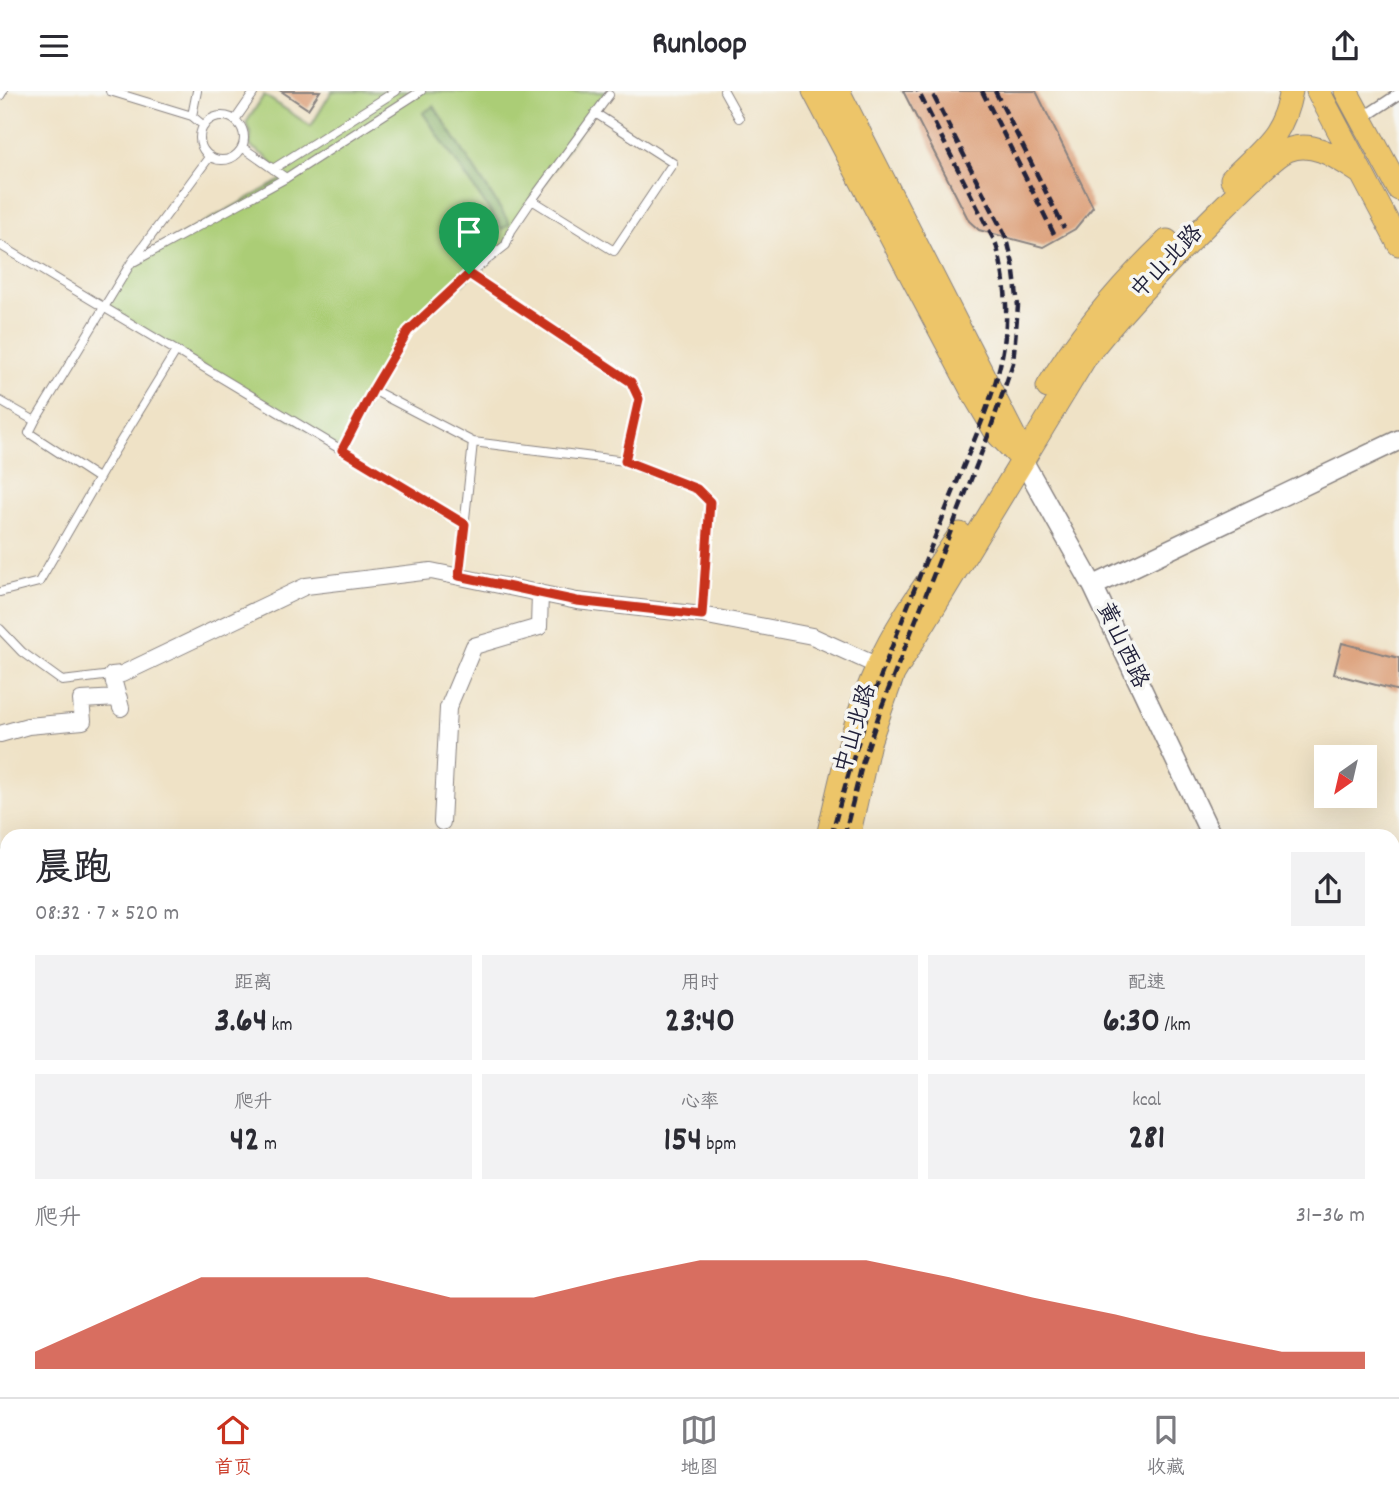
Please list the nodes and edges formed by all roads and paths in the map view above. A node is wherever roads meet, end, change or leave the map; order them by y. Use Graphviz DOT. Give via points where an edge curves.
graph roads {
  1 [pos="3,91"];
  2 [pos="110,91"];
  3 [pos="197,91"];
  4 [pos="396,91"];
  5 [pos="421,91"];
  6 [pos="724,91"];
  7 [pos="814,91"];
  8 [pos="838,91"];
  9 [pos="1291,91"];
  10 [pos="1318,91"];
  11 [pos="1346,91"];
  12 [pos="253,94"];
  13 [pos="1399,94"];
  14 [pos="609,95"];
  15 [pos="0,96"];
  16 [pos="595,113"];
  17 [pos="192,116"];
  18 [pos="739,118"];
  19 [pos="1361,119"];
  20 [pos="235,120"];
  21 [pos="204,126"];
  22 [pos="242,147"];
  23 [pos="211,156"];
  24 [pos="273,169"];
  25 [pos="1361,173"];
  26 [pos="286,178"];
  27 [pos="1399,189"];
  28 [pos="532,200"];
  29 [pos="1399,244"];
  30 [pos="0,245"];
  31 [pos="131,263"];
  32 [pos="469,274"];
  33 [pos="103,307"];
  34 [pos="176,351"];
  35 [pos="373,390"];
  36 [pos="0,401"];
  37 [pos="35,421"];
  38 [pos="1399,440"];
  39 [pos="473,442"];
  40 [pos="1017,449"];
  41 [pos="342,450"];
  42 [pos="625,461"];
  43 [pos="98,478"];
  44 [pos="465,524"];
  45 [pos="459,576"];
  46 [pos="1093,586"];
  47 [pos="0,592"];
  48 [pos="540,593"];
  49 [pos="702,615"];
  50 [pos="0,629"];
  51 [pos="878,666"];
  52 [pos="112,675"];
  53 [pos="0,734"];
  54 [pos="442,821"];
  55 [pos="830,829"];
  56 [pos="850,829"];
  57 [pos="1208,829"];
  1 -- 15 [label="lane"];
  2 -- 17 [label="lane"];
  3 -- 17 [label="lane"];
  4 -- 24 [label="lane"];
  5 -- 26 [label="lane"];
  6 -- 18 [label="lane"];
  7 -- 40 [label="main road, 黄山西路" via="976,398 996,432"];
  8 -- 40 [label="main road, 黄山西路"];
  9 -- 40 [label="main road, 中山北路" via="1287,115 1275,137 1118,289 1066,357"];
  10 -- 25 [label="main road"];
  11 -- 19 [label="main road"];
  12 -- 20 [label="lane"];
  13 -- 19 [label="street"];
  14 -- 16 [label="lane"];
  16 -- 28 [label="lane"];
  16 -- 28 [label="lane" via="673,163 614,251"];
  17 -- 21 [label="lane"];
  19 -- 27 [label="main road"];
  20 -- 21 [label="lane" via="215,117"];
  20 -- 22 [label="lane" via="243,132"];
  21 -- 23 [label="lane" via="200,139"];
  22 -- 23 [label="lane" via="232,157"];
  22 -- 24 [label="lane"];
  23 -- 31 [label="lane"];
  24 -- 26 [label="lane"];
  25 -- 29 [label="main road"];
  25 -- 40 [label="main road, 中山北路" via="1311,147 1287,150 1121,311"];
  26 -- 31 [label="lane"];
  28 -- 32 [label="lane" via="506,245"];
  30 -- 33 [label="lane"];
  31 -- 33 [label="lane"];
  32 -- 35 [label="lane" via="408,331"];
  32 -- 42 [label="lane" via="631,382 639,399"];
  33 -- 34 [label="lane"];
  33 -- 37 [label="lane"];
  34 -- 41 [label="lane"];
  34 -- 43 [label="lane"];
  35 -- 39 [label="lane"];
  35 -- 41 [label="lane"];
  36 -- 37 [label="lane"];
  37 -- 43 [label="lane" via="29,433"];
  38 -- 46 [label="street"];
  39 -- 42 [label="lane"];
  39 -- 44 [label="lane"];
  40 -- 46 [label="street, 黄山西路"];
  40 -- 51 [label="main road, 中山北路" via="893,636"];
  40 -- 56 [label="main road" via="893,674 869,742"];
  41 -- 44 [label="lane"];
  42 -- 49 [label="lane" via="697,489 710,502"];
  43 -- 47 [label="lane" via="39,582"];
  44 -- 45 [label="lane"];
  45 -- 48 [label="street"];
  45 -- 52 [label="street" via="431,571 306,586"];
  46 -- 57 [label="street, 黄山西路"];
  48 -- 49 [label="street"];
  48 -- 54 [label="street" via="539,627 474,646 448,708"];
  49 -- 51 [label="street" via="812,636"];
  50 -- 52 [label="lane" via="62,681"];
  51 -- 55 [label="main road, 中山北路" via="859,714"];
  52 -- 53 [label="street" via="120,703 80,699 83,721"];
}
